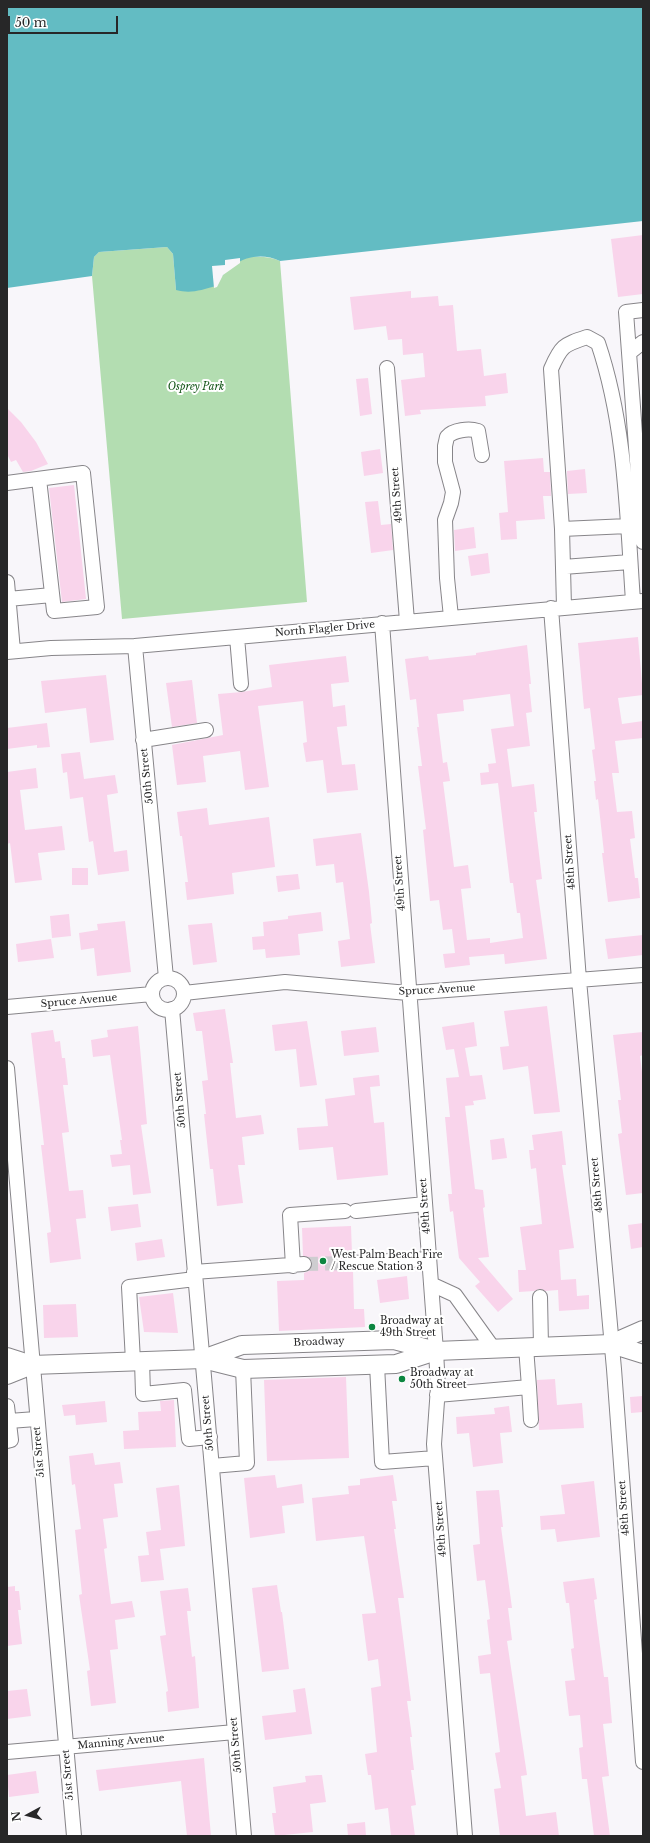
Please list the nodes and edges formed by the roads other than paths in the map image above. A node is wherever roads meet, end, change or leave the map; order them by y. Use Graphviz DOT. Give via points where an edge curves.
graph roads {
  1 [pos="643,310"];
  2 [pos="643,342"];
  3 [pos="629,353"];
  4 [pos="387,368"];
  5 [pos="482,455"];
  6 [pos="39,479"];
  7 [pos="7,483"];
  8 [pos="628,526"];
  9 [pos="562,529"];
  10 [pos="643,542"];
  11 [pos="630,562"];
  12 [pos="563,567"];
  13 [pos="7,582"];
  14 [pos="52,595"];
  15 [pos="8,599"];
  16 [pos="638,601"];
  17 [pos="558,607"];
  18 [pos="451,617"];
  19 [pos="407,621"];
  20 [pos="382,624"];
  21 [pos="237,637"];
  22 [pos="135,646"];
  23 [pos="10,651"];
  24 [pos="241,684"];
  25 [pos="206,730"];
  26 [pos="143,740"];
  27 [pos="643,975"];
  28 [pos="166,978"];
  29 [pos="579,980"];
  30 [pos="184,992"];
  31 [pos="408,993"];
  32 [pos="152,994"];
  33 [pos="7,1007"];
  34 [pos="172,1009"];
  35 [pos="7,1068"];
  36 [pos="424,1204"];
  37 [pos="429,1259"];
  38 [pos="352,1263"];
  39 [pos="195,1275"];
  40 [pos="431,1284"];
  41 [pos="540,1297"];
  42 [pos="643,1330"];
  43 [pos="611,1344"];
  44 [pos="534,1347"];
  45 [pos="494,1348"];
  46 [pos="436,1351"];
  47 [pos="643,1354"];
  48 [pos="7,1357"];
  49 [pos="203,1358"];
  50 [pos="137,1361"];
  51 [pos="32,1365"];
  52 [pos="377,1365"];
  53 [pos="243,1370"];
  54 [pos="7,1375"];
  55 [pos="530,1387"];
  56 [pos="437,1395"];
  57 [pos="206,1400"];
  58 [pos="186,1402"];
  59 [pos="7,1406"];
  60 [pos="36,1419"];
  61 [pos="531,1420"];
  62 [pos="9,1422"];
  63 [pos="210,1437"];
  64 [pos="7,1441"];
  65 [pos="435,1458"];
  66 [pos="212,1466"];
  67 [pos="235,1732"];
  68 [pos="66,1747"];
  69 [pos="7,1752"];
  70 [pos="643,1762"];
  71 [pos="74,1836"];
  72 [pos="244,1836"];
  73 [pos="465,1836"];
  1 -- 3 [label="street" via="626,312"];
  2 -- 3 [label="street"];
  3 -- 10 [label="street"];
  4 -- 19 [label="street, 49th Street"];
  5 -- 18 [label="street" via="478,431 454,432 447,437 445,462 453,492 445,520"];
  6 -- 7 [label="street"];
  6 -- 14 [label="street"];
  6 -- 14 [label="street" via="83,473 97,606 54,610"];
  8 -- 9 [label="street"];
  8 -- 9 [label="street, 48th Street" via="621,450 603,359 598,343 587,337 559,350 551,370"];
  8 -- 11 [label="street"];
  9 -- 12 [label="street, 48th Street"];
  11 -- 12 [label="street"];
  11 -- 16 [label="street"];
  12 -- 17 [label="street, 48th Street"];
  13 -- 15 [label="street"];
  14 -- 15 [label="street"];
  15 -- 23 [label="street"];
  16 -- 17 [label="street, North Flagler Drive"];
  17 -- 18 [label="street, North Flagler Drive"];
  17 -- 29 [label="street, 48th Street"];
  18 -- 19 [label="street, North Flagler Drive"];
  19 -- 20 [label="street, North Flagler Drive"];
  20 -- 21 [label="street, North Flagler Drive"];
  20 -- 31 [label="street, 49th Street"];
  21 -- 22 [label="street, North Flagler Drive"];
  21 -- 24 [label="street"];
  22 -- 23 [label="street, North Flagler Drive"];
  22 -- 26 [label="street, 50th Street"];
  25 -- 26 [label="street"];
  26 -- 28 [label="street, 50th Street"];
  27 -- 29 [label="street, Spruce Avenue"];
  28 -- 30 [label="street" via="180,983"];
  28 -- 32 [label="street" via="157,982"];
  29 -- 31 [label="street, Spruce Avenue"];
  29 -- 43 [label="street, 48th Street"];
  30 -- 31 [label="street, Spruce Avenue" via="285,982"];
  30 -- 34 [label="street" via="181,1003"];
  31 -- 36 [label="street, 49th Street"];
  32 -- 33 [label="street, Spruce Avenue"];
  32 -- 34 [label="street" via="158,1007"];
  34 -- 39 [label="street, 50th Street"];
  35 -- 51 [label="street, 51st Street"];
  36 -- 37 [label="street, 49th Street"];
  36 -- 39 [label="street" via="290,1215 298,1265"];
  37 -- 38 [label="street"];
  37 -- 40 [label="street, 49th Street"];
  39 -- 49 [label="street, 50th Street"];
  39 -- 50 [label="street" via="129,1287"];
  40 -- 45 [label="street" via="455,1295"];
  40 -- 46 [label="street, 49th Street"];
  41 -- 44 [label="street"];
  42 -- 43 [label="main road, Broadway"];
  43 -- 44 [label="main road, Broadway"];
  43 -- 47 [label="main road, Broadway"];
  43 -- 70 [label="street, 48th Street"];
  44 -- 45 [label="main road, Broadway"];
  44 -- 55 [label="street"];
  45 -- 46 [label="main road, Broadway"];
  46 -- 49 [label="main road, Broadway" via="394,1340 258,1344 242,1345"];
  46 -- 52 [label="main road, Broadway" via="396,1364"];
  46 -- 56 [label="street, 49th Street"];
  48 -- 51 [label="main road, Broadway"];
  49 -- 50 [label="main road, Broadway"];
  49 -- 53 [label="main road, Broadway"];
  49 -- 57 [label="street, 50th Street"];
  50 -- 51 [label="main road, Broadway"];
  50 -- 58 [label="street" via="143,1394 184,1390"];
  51 -- 54 [label="main road, Broadway"];
  51 -- 60 [label="street, 51st Street"];
  52 -- 53 [label="main road, Broadway"];
  52 -- 65 [label="street" via="382,1462"];
  53 -- 66 [label="street" via="247,1463"];
  55 -- 56 [label="street"];
  55 -- 61 [label="street"];
  56 -- 65 [label="street, 49th Street"];
  57 -- 58 [label="street"];
  57 -- 63 [label="street, 50th Street"];
  58 -- 63 [label="street" via="189,1439"];
  59 -- 62 [label="street"];
  60 -- 62 [label="street"];
  60 -- 68 [label="street, 51st Street"];
  62 -- 64 [label="street" via="11,1440"];
  63 -- 66 [label="street, 50th Street"];
  65 -- 73 [label="street, 49th Street"];
  66 -- 67 [label="street, 50th Street"];
  67 -- 68 [label="street, Manning Avenue"];
  67 -- 72 [label="street, 50th Street"];
  68 -- 69 [label="street, Manning Avenue"];
  68 -- 71 [label="street, 51st Street"];
}
